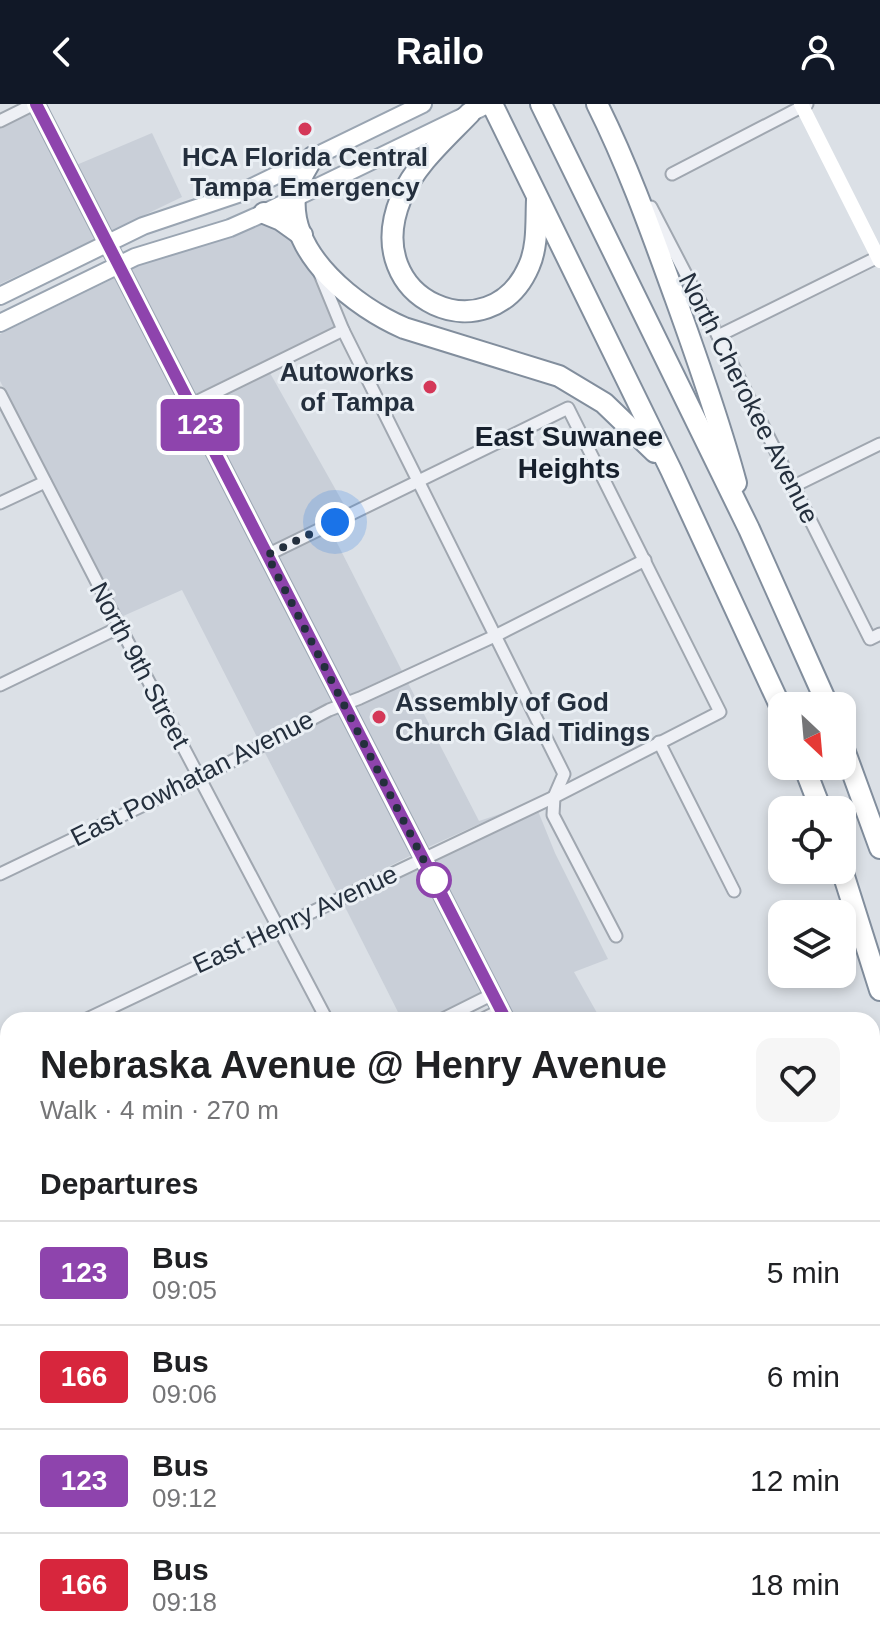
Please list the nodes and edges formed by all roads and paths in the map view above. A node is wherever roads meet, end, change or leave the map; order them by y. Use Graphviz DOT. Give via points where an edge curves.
graph roads {
  1 [pos="35,104"];
  2 [pos="423,104"];
  3 [pos="490,104"];
  4 [pos="541,104"];
  5 [pos="597,104"];
  6 [pos="803,105"];
  7 [pos="408,108"];
  8 [pos="470,113"];
  9 [pos="0,121"];
  10 [pos="619,149"];
  11 [pos="313,157"];
  12 [pos="672,174"];
  13 [pos="537,196"];
  14 [pos="295,197"];
  15 [pos="264,213"];
  16 [pos="302,235"];
  17 [pos="106,244"];
  18 [pos="879,258"];
  19 [pos="316,263"];
  20 [pos="117,265"];
  21 [pos="0,296"];
  22 [pos="0,323"];
  23 [pos="343,330"];
  24 [pos="718,336"];
  25 [pos="0,394"];
  26 [pos="190,405"];
  27 [pos="880,444"];
  28 [pos="671,470"];
  29 [pos="419,481"];
  30 [pos="45,482"];
  31 [pos="794,486"];
  32 [pos="0,503"];
  33 [pos="749,529"];
  34 [pos="267,555"];
  35 [pos="645,560"];
  36 [pos="120,627"];
  37 [pos="880,634"];
  38 [pos="497,635"];
  39 [pos="0,685"];
  40 [pos="774,692"];
  41 [pos="822,692"];
  42 [pos="344,704"];
  43 [pos="659,742"];
  44 [pos="200,778"];
  45 [pos="855,780"];
  46 [pos="554,797"];
  47 [pos="880,848"];
  48 [pos="422,858"];
  49 [pos="0,874"];
  50 [pos="846,884"];
  51 [pos="734,891"];
  52 [pos="278,927"];
  53 [pos="616,936"];
  54 [pos="880,990"];
  55 [pos="493,994"];
  56 [pos="102,1012"];
  57 [pos="323,1012"];
  58 [pos="457,1012"];
  59 [pos="502,1012"];
  1 -- 9 [label="street"];
  1 -- 17 [label="main road"];
  2 -- 7 [label="main road"];
  3 -- 8 [label="main road"];
  3 -- 13 [label="highway"];
  4 -- 33 [label="highway"];
  5 -- 10 [label="highway"];
  6 -- 12 [label="street"];
  6 -- 18 [label="street"];
  7 -- 11 [label="main road"];
  8 -- 13 [label="highway" via="416,172 400,201 392,240 406,283 430,303 457,311 504,298 532,259"];
  8 -- 14 [label="main road"];
  10 -- 24 [label="street, North Cherokee Avenue"];
  10 -- 33 [label="highway" via="706,385"];
  11 -- 14 [label="highway"];
  11 -- 17 [label="main road" via="238,194"];
  13 -- 28 [label="highway"];
  14 -- 15 [label="main road"];
  14 -- 16 [label="highway"];
  15 -- 16 [label="highway"];
  15 -- 20 [label="main road"];
  16 -- 19 [label="highway"];
  17 -- 20 [label="main road"];
  17 -- 21 [label="main road"];
  18 -- 24 [label="street"];
  19 -- 23 [label="street"];
  19 -- 28 [label="highway" via="352,298 384,319 575,384 632,427"];
  20 -- 22 [label="main road"];
  20 -- 26 [label="main road"];
  23 -- 26 [label="street"];
  23 -- 29 [label="street"];
  24 -- 31 [label="street, North Cherokee Avenue"];
  25 -- 30 [label="street, North 9th Street"];
  26 -- 34 [label="main road"];
  27 -- 31 [label="street"];
  28 -- 40 [label="highway"];
  29 -- 34 [label="street"];
  29 -- 35 [label="street" via="568,408"];
  29 -- 38 [label="street"];
  30 -- 32 [label="street"];
  30 -- 36 [label="street, North 9th Street"];
  31 -- 37 [label="street, North Cherokee Avenue" via="870,639"];
  33 -- 41 [label="highway"];
  34 -- 42 [label="main road"];
  35 -- 38 [label="street, East Powhatan Avenue"];
  35 -- 43 [label="street, East Henry Avenue" via="720,712"];
  36 -- 39 [label="street"];
  36 -- 44 [label="street, North 9th Street"];
  38 -- 42 [label="street, East Powhatan Avenue"];
  38 -- 46 [label="street" via="564,774"];
  42 -- 44 [label="street, East Powhatan Avenue"];
  42 -- 48 [label="main road"];
  43 -- 46 [label="street, East Henry Avenue"];
  43 -- 51 [label="street"];
  44 -- 49 [label="street, East Powhatan Avenue"];
  44 -- 52 [label="street, North 9th Street"];
  45 -- 47 [label="highway"];
  46 -- 48 [label="street, East Henry Avenue"];
  46 -- 53 [label="street" via="553,815"];
  48 -- 52 [label="street, East Henry Avenue"];
  48 -- 55 [label="main road"];
  50 -- 54 [label="highway"];
  52 -- 56 [label="street, East Henry Avenue"];
  52 -- 57 [label="street, North 9th Street"];
  55 -- 58 [label="street"];
  55 -- 59 [label="main road"];
}
